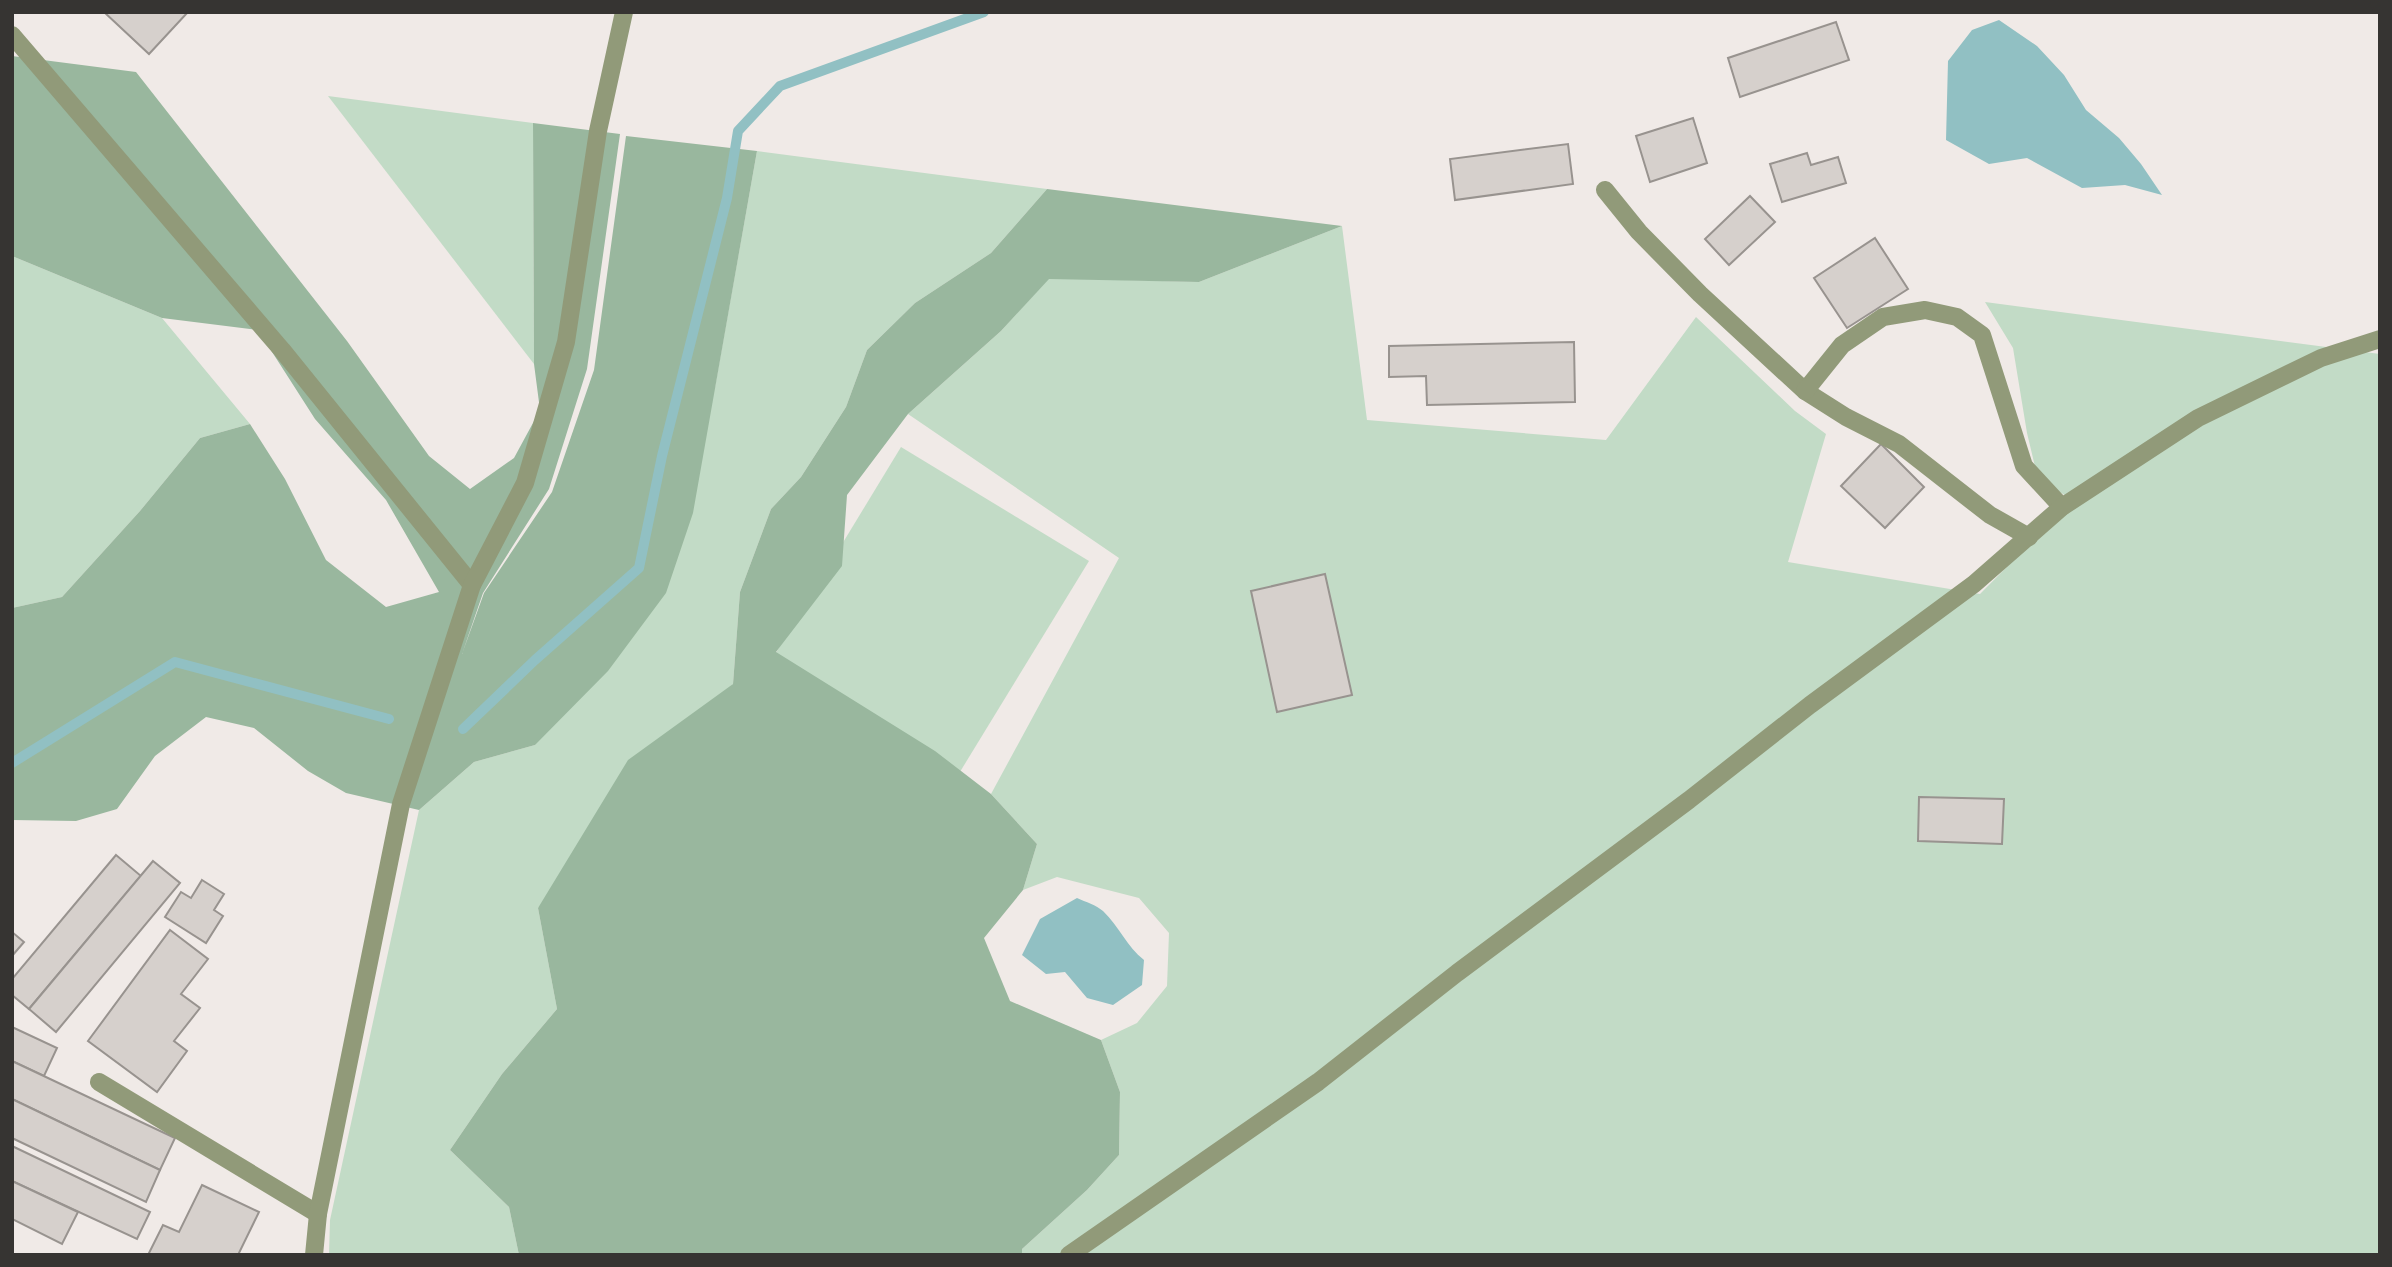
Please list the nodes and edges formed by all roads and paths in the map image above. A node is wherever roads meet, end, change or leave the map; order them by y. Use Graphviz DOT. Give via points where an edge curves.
graph roads {
  1 [pos="624,12"];
  2 [pos="12,34"];
  3 [pos="1605,190"];
  4 [pos="2380,339"];
  5 [pos="1805,391"];
  6 [pos="2062,507"];
  7 [pos="2029,537"];
  8 [pos="472,585"];
  9 [pos="99,1082"];
  10 [pos="318,1214"];
  11 [pos="314,1255"];
  12 [pos="1069,1255"];
  1 -- 8 [label="street" via="598,131 566,342 525,483"];
  2 -- 8 [label="street" via="282,350"];
  3 -- 5 [label="street" via="1700,294"];
  4 -- 6 [label="street" via="2321,358 2198,418"];
  5 -- 6 [label="street" via="1842,345 1883,317 1925,310 1957,317 1982,335 2024,466"];
  5 -- 7 [label="street" via="1899,444 1990,515"];
  6 -- 7 [label="street"];
  7 -- 12 [label="street" via="1974,584 1318,1082"];
  8 -- 10 [label="street" via="401,804"];
  9 -- 10 [label="street"];
  10 -- 11 [label="street"];
}
